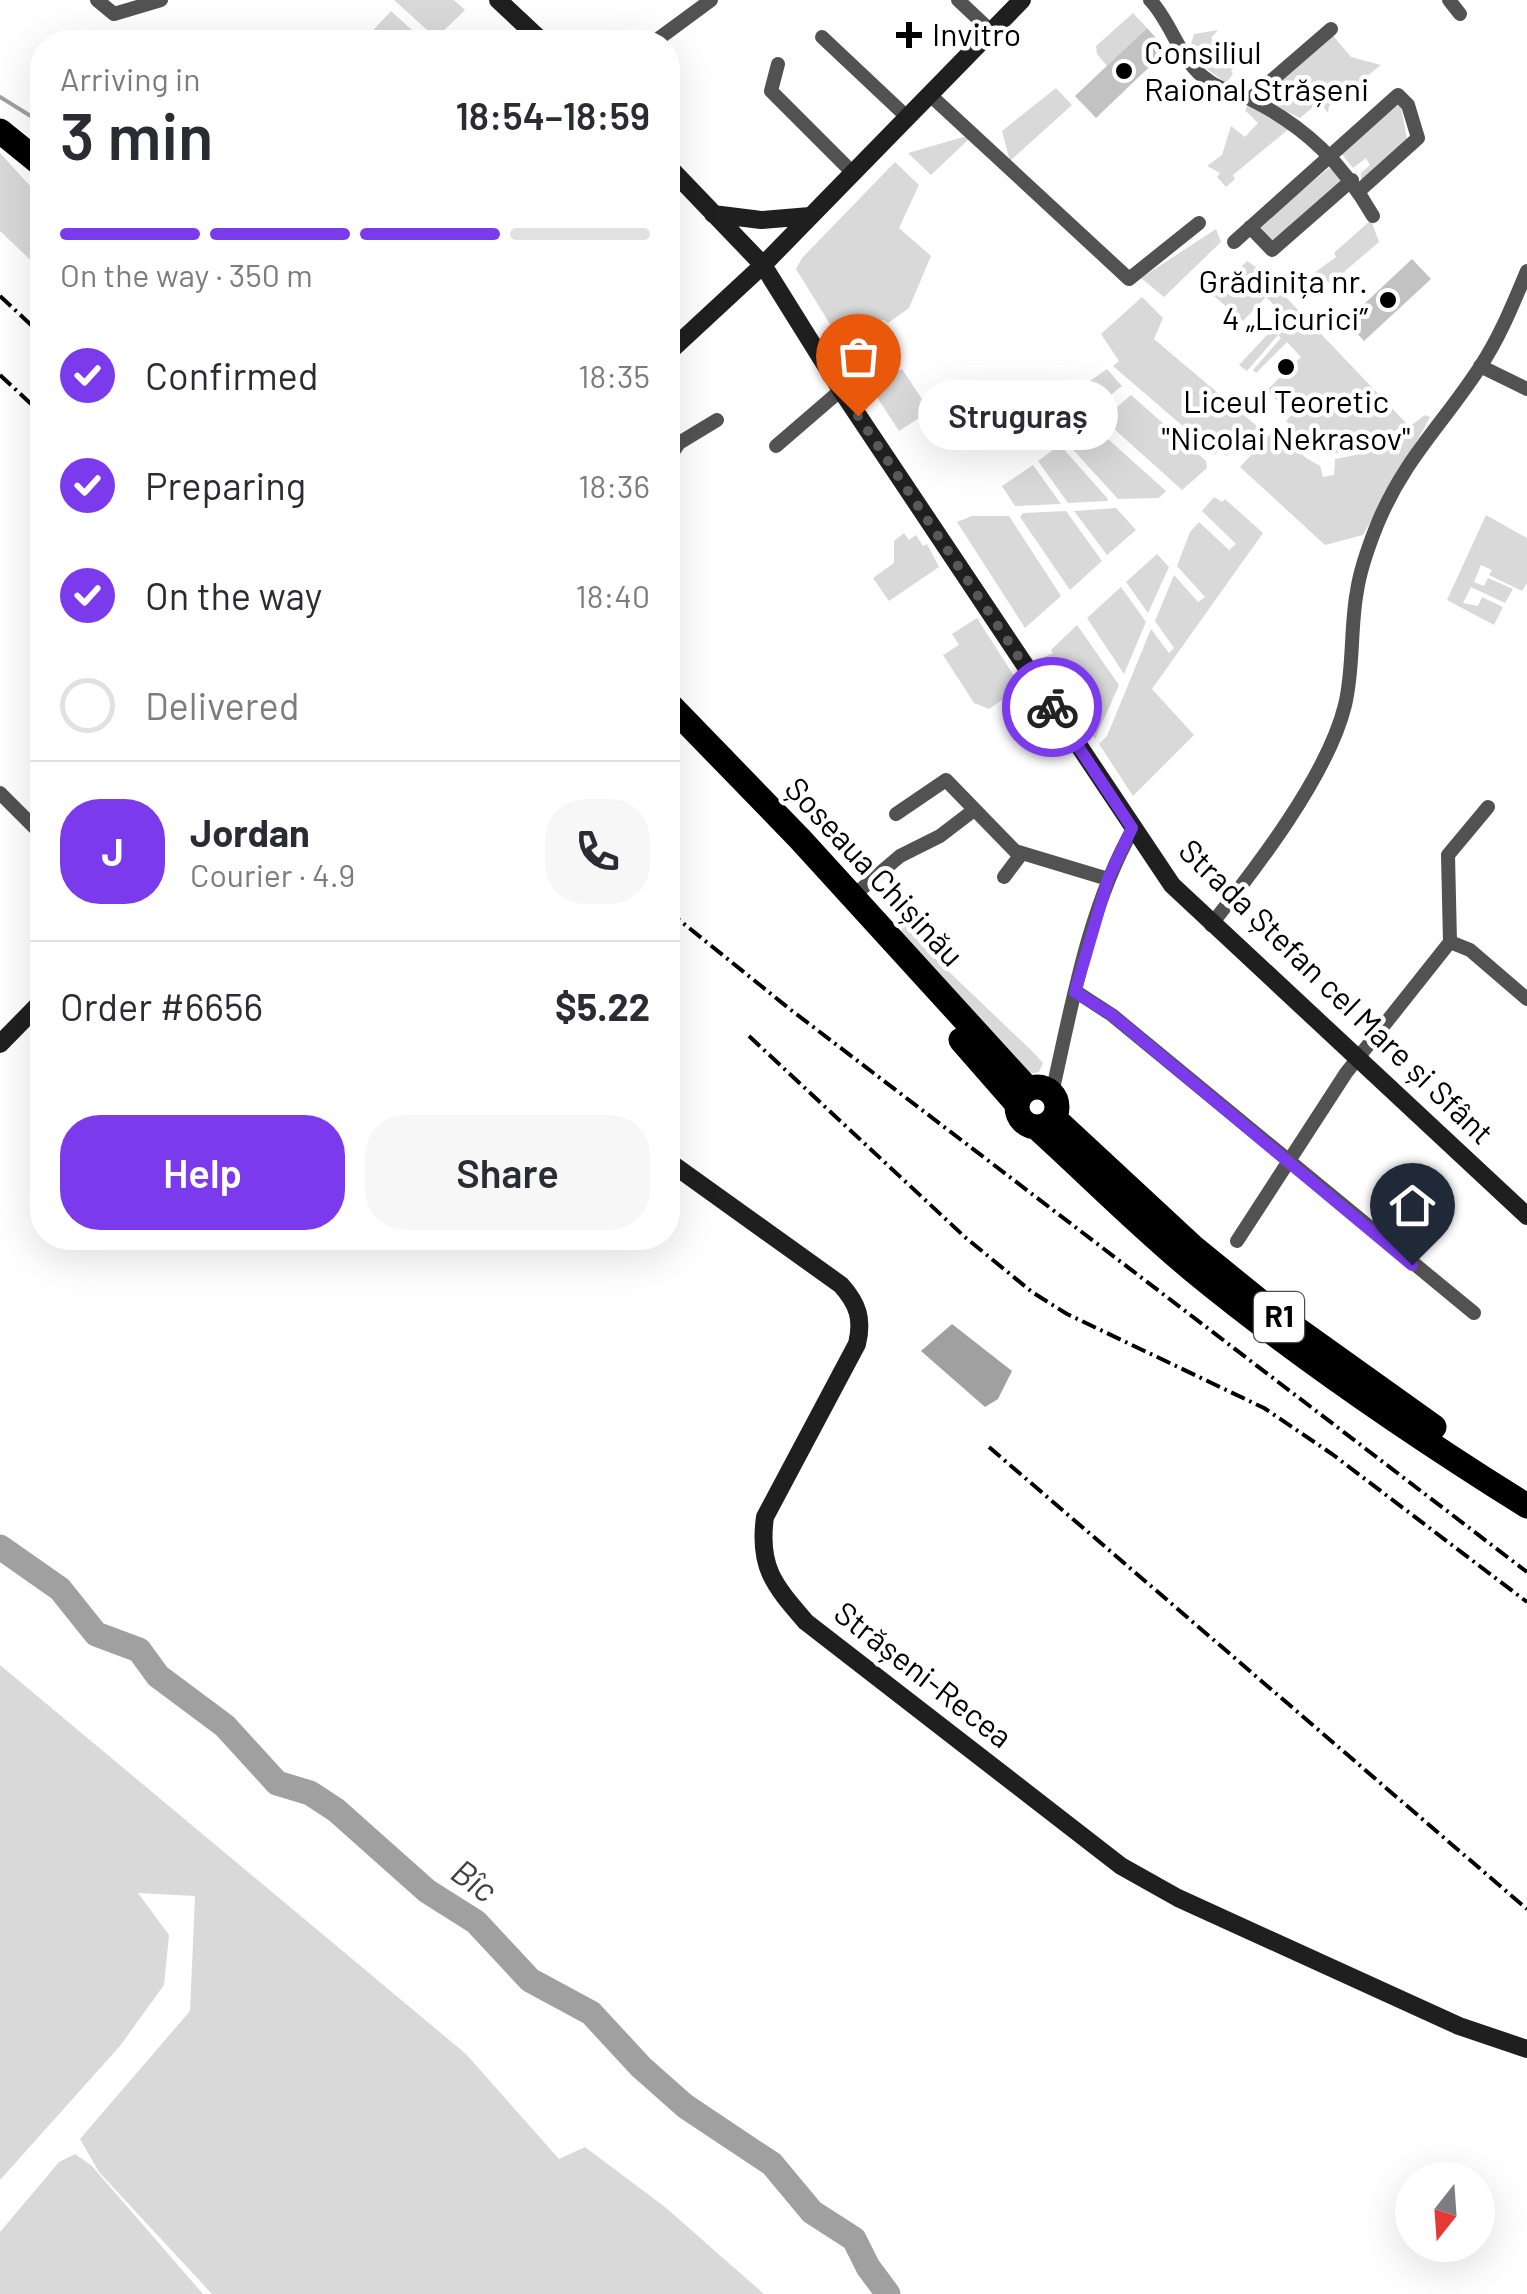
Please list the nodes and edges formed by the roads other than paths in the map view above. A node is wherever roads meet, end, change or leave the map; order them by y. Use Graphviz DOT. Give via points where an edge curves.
graph roads {
  1 [pos="97,0"];
  2 [pos="162,0"];
  3 [pos="498,0"];
  4 [pos="958,0"];
  5 [pos="1022,0"];
  6 [pos="1150,0"];
  7 [pos="1449,0"];
  8 [pos="701,2"];
  9 [pos="1460,14"];
  10 [pos="1331,29"];
  11 [pos="530,30"];
  12 [pos="668,30"];
  13 [pos="992,31"];
  14 [pos="822,37"];
  15 [pos="778,64"];
  16 [pos="929,94"];
  17 [pos="1250,99"];
  18 [pos="907,116"];
  19 [pos="0,131"];
  20 [pos="30,155"];
  21 [pos="1330,157"];
  22 [pos="852,173"];
  23 [pos="680,179"];
  24 [pos="1356,186"];
  25 [pos="714,214"];
  26 [pos="810,216"];
  27 [pos="1373,216"];
  28 [pos="1199,223"];
  29 [pos="1250,227"];
  30 [pos="1234,242"];
  31 [pos="763,265"];
  32 [pos="1527,271"];
  33 [pos="680,342"];
  34 [pos="1480,366"];
  35 [pos="1527,389"];
  36 [pos="841,390"];
  37 [pos="717,420"];
  38 [pos="680,441"];
  39 [pos="776,446"];
  40 [pos="680,716"];
  41 [pos="680,732"];
  42 [pos="0,792"];
  43 [pos="1488,807"];
  44 [pos="974,810"];
  45 [pos="896,814"];
  46 [pos="30,823"];
  47 [pos="1132,828"];
  48 [pos="1022,853"];
  49 [pos="1004,877"];
  50 [pos="1108,879"];
  51 [pos="852,897"];
  52 [pos="1211,925"];
  53 [pos="1450,942"];
  54 [pos="1075,992"];
  55 [pos="1527,999"];
  56 [pos="30,1013"];
  57 [pos="0,1044"];
  58 [pos="1361,1058"];
  59 [pos="1038,1106"];
  60 [pos="1291,1161"];
  61 [pos="680,1170"];
  62 [pos="1527,1216"];
  63 [pos="1238,1242"];
  64 [pos="1474,1314"];
  65 [pos="1527,1486"];
  66 [pos="1527,1506"];
  67 [pos="1527,2049"];
  1 -- 2 [label="street" via="114,14"];
  3 -- 11 [label="main road"];
  4 -- 13 [label="street"];
  5 -- 13 [label="main road"];
  6 -- 17 [label="street" via="1189,62 1209,81"];
  7 -- 9 [label="street"];
  8 -- 12 [label="street"];
  10 -- 17 [label="street"];
  13 -- 16 [label="main road"];
  14 -- 18 [label="street"];
  15 -- 22 [label="street" via="772,91"];
  16 -- 18 [label="main road"];
  16 -- 28 [label="street" via="1129,279"];
  17 -- 21 [label="street" via="1296,124"];
  18 -- 22 [label="main road"];
  19 -- 20 [label="highway"];
  21 -- 24 [label="street"];
  21 -- 24 [label="street" via="1398,95 1408,105 1418,138"];
  21 -- 29 [label="street"];
  22 -- 26 [label="main road"];
  23 -- 25 [label="main road, Strada Ștefan cel Mare și Sfânt"];
  24 -- 27 [label="street"];
  24 -- 29 [label="street" via="1272,250"];
  25 -- 26 [label="main road" via="760,220"];
  25 -- 31 [label="main road, Strada Ștefan cel Mare și Sfânt"];
  26 -- 31 [label="main road"];
  29 -- 30 [label="street"];
  31 -- 33 [label="main road"];
  31 -- 36 [label="main road, Strada Ștefan cel Mare și Sfânt"];
  32 -- 34 [label="street"];
  34 -- 35 [label="street"];
  34 -- 52 [label="street" via="1421,443 1375,530 1357,588 1346,704 1334,736 1253,871"];
  36 -- 39 [label="street"];
  36 -- 47 [label="main road, Strada Ștefan cel Mare și Sfânt"];
  37 -- 38 [label="street"];
  40 -- 51 [label="highway, Șoseaua Chișinău / R1"];
  41 -- 59 [label="highway"];
  42 -- 46 [label="street"];
  43 -- 53 [label="street" via="1448,855"];
  44 -- 45 [label="street" via="946,780"];
  44 -- 48 [label="street"];
  44 -- 51 [label="street" via="900,856"];
  47 -- 50 [label="street"];
  47 -- 52 [label="main road, Strada Ștefan cel Mare și Sfânt"];
  48 -- 49 [label="street"];
  48 -- 50 [label="street"];
  50 -- 54 [label="street"];
  51 -- 59 [label="highway, Șoseaua Chișinău / R1"];
  52 -- 58 [label="main road, Strada Ștefan cel Mare și Sfânt"];
  53 -- 55 [label="street" via="1470,950"];
  53 -- 58 [label="street"];
  54 -- 59 [label="street"];
  54 -- 60 [label="street"];
  56 -- 57 [label="main road"];
  58 -- 60 [label="street"];
  58 -- 62 [label="main road, Strada Ștefan cel Mare și Sfânt"];
  59 -- 65 [label="highway, R1" via="1273,1312"];
  59 -- 66 [label="highway, R1" via="1075,1163 1191,1268 1378,1411"];
  60 -- 63 [label="street"];
  60 -- 64 [label="street"];
  61 -- 67 [label="main road, Strășeni-Recea" via="840,1285 859,1310 857,1344 766,1517 767,1570 806,1622 1121,1866 1460,2026"];
}
